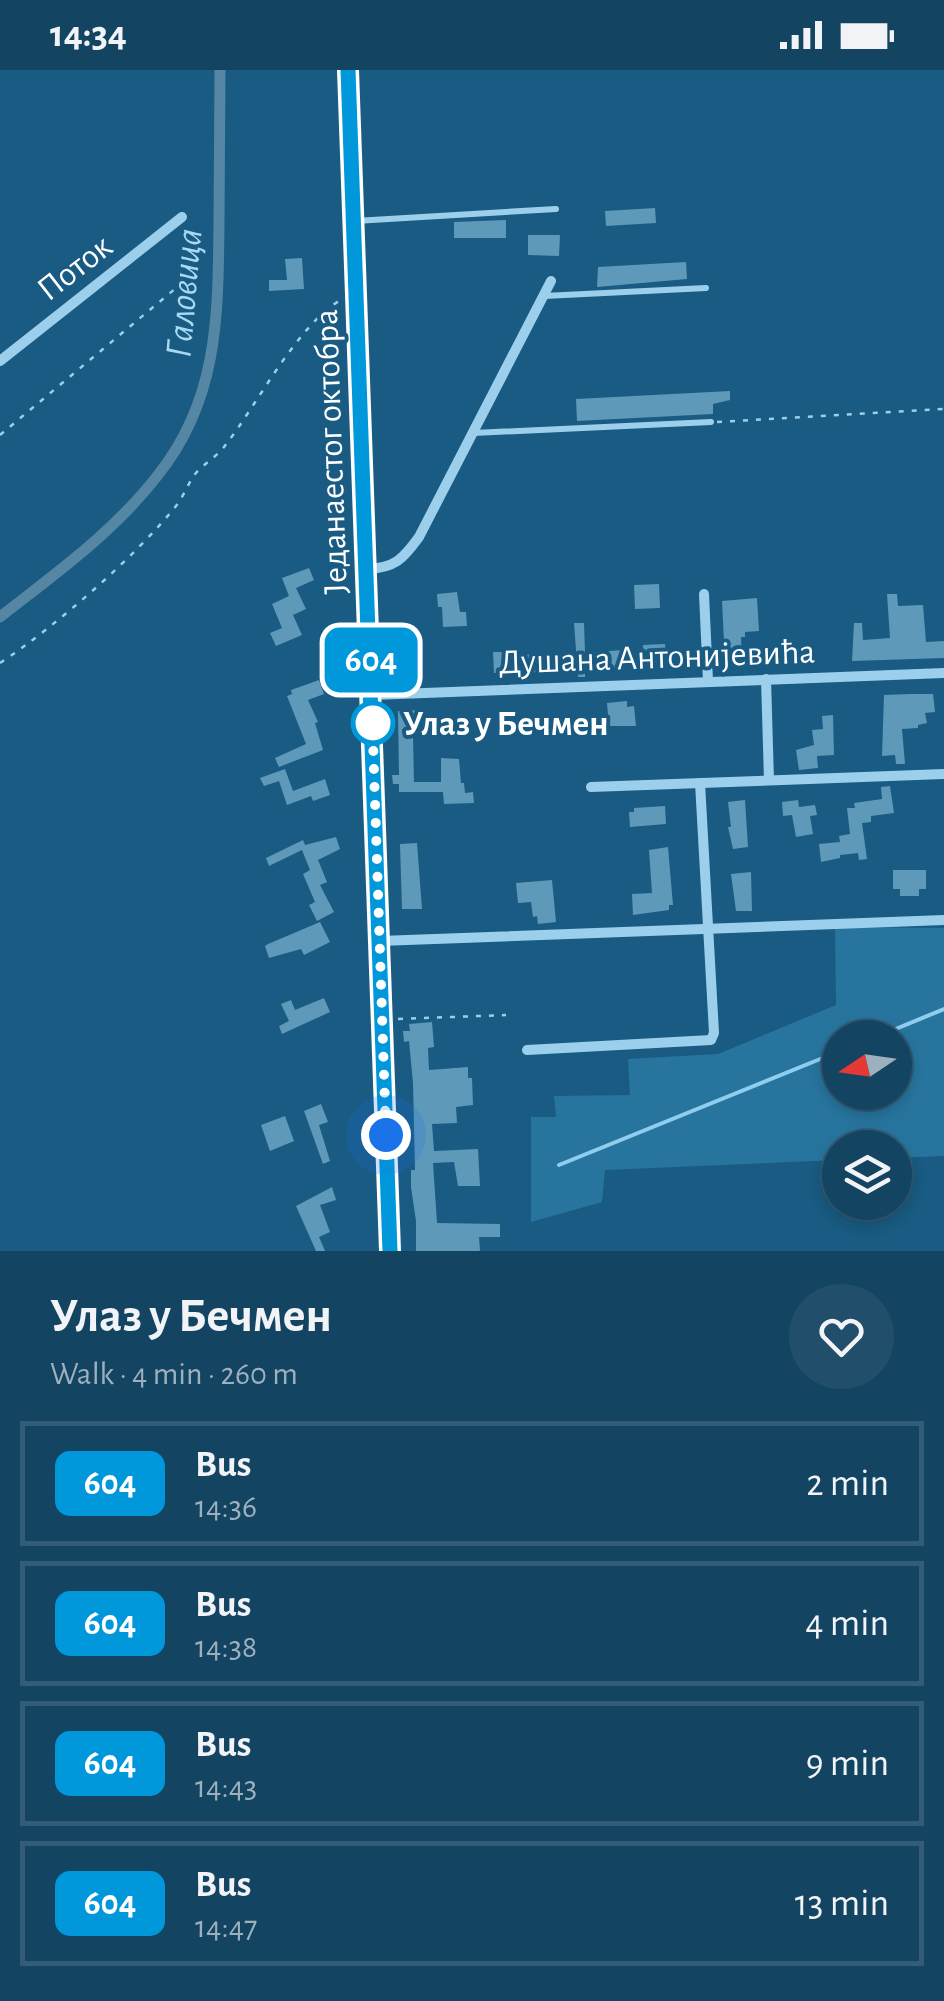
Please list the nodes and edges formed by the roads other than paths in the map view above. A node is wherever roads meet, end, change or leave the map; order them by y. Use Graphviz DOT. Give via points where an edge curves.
graph roads {
  1 [pos="348,70"];
  2 [pos="556,209"];
  3 [pos="182,217"];
  4 [pos="354,222"];
  5 [pos="552,281"];
  6 [pos="706,288"];
  7 [pos="543,296"];
  8 [pos="0,361"];
  9 [pos="711,422"];
  10 [pos="472,433"];
  11 [pos="367,570"];
  12 [pos="704,594"];
  13 [pos="944,673"];
  14 [pos="766,679"];
  15 [pos="708,681"];
  16 [pos="372,695"];
  17 [pos="944,774"];
  18 [pos="769,780"];
  19 [pos="700,783"];
  20 [pos="591,787"];
  21 [pos="944,920"];
  22 [pos="708,930"];
  23 [pos="380,942"];
  24 [pos="527,1050"];
  25 [pos="390,1251"];
  1 -- 4 [label="main road, Једанаестог октобра"];
  2 -- 4 [label="lane"];
  3 -- 8 [label="street, Поток"];
  4 -- 11 [label="main road, Једанаестог октобра"];
  5 -- 7 [label="street"];
  6 -- 7 [label="lane"];
  7 -- 10 [label="street"];
  9 -- 10 [label="lane"];
  10 -- 11 [label="street" via="404,559"];
  11 -- 16 [label="main road, Једанаестог октобра"];
  12 -- 15 [label="street"];
  13 -- 14 [label="street, Душана Антонијевића"];
  14 -- 15 [label="street, Душана Антонијевића"];
  14 -- 18 [label="street"];
  15 -- 16 [label="street, Душана Антонијевића"];
  16 -- 23 [label="main road, Једанаестог октобра"];
  17 -- 18 [label="street"];
  18 -- 19 [label="street"];
  19 -- 20 [label="street"];
  19 -- 22 [label="street"];
  21 -- 22 [label="street"];
  22 -- 23 [label="street"];
  22 -- 24 [label="street" via="711,1040"];
  23 -- 25 [label="main road, Једанаестог октобра"];
}
